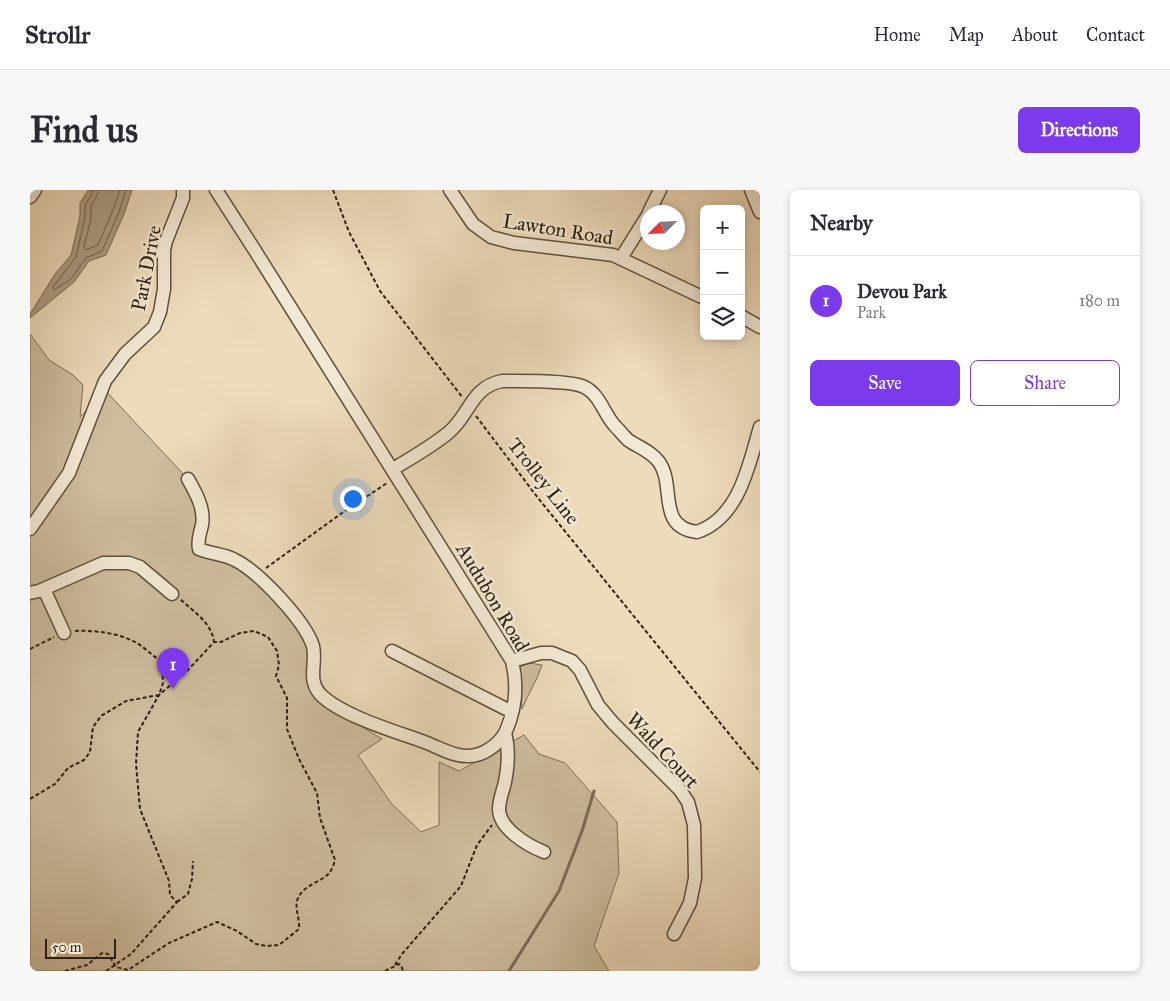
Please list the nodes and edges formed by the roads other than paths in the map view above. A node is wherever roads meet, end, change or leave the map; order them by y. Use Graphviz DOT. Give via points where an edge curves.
graph roads {
  1 [pos="35,190"];
  2 [pos="194,190"];
  3 [pos="216,190"];
  4 [pos="450,190"];
  5 [pos="660,190"];
  6 [pos="750,190"];
  7 [pos="183,194"];
  8 [pos="30,197"];
  9 [pos="652,205"];
  10 [pos="760,212"];
  11 [pos="640,227"];
  12 [pos="621,258"];
  13 [pos="700,296"];
  14 [pos="745,318"];
  15 [pos="760,327"];
  16 [pos="760,428"];
  17 [pos="395,472"];
  18 [pos="188,479"];
  19 [pos="30,529"];
  20 [pos="44,589"];
  21 [pos="30,593"];
  22 [pos="172,594"];
  23 [pos="64,634"];
  24 [pos="392,651"];
  25 [pos="512,661"];
  26 [pos="512,712"];
  27 [pos="505,733"];
  28 [pos="544,852"];
  29 [pos="674,934"];
  1 -- 8 [label="street"];
  2 -- 7 [label="street, Park Drive"];
  3 -- 17 [label="street, Audubon Road"];
  4 -- 12 [label="street, Lawton Road" via="473,224 492,237"];
  5 -- 9 [label="street"];
  6 -- 10 [label="street"];
  7 -- 19 [label="street, Park Drive" via="164,250 164,289 154,327 125,354 102,387 69,473"];
  11 -- 12 [label="street"];
  12 -- 13 [label="street, Lawton Road"];
  14 -- 15 [label="street"];
  16 -- 17 [label="street" via="743,483 730,506 712,525 697,532 675,522 658,461 628,440 595,395 581,386 494,382 482,388 449,432"];
  17 -- 25 [label="street, Audubon Road"];
  18 -- 27 [label="street, Audubon Road" via="196,492 202,516 199,549 234,560 274,591 307,633 313,647 312,678 322,695 379,726 466,756 478,756 487,751"];
  20 -- 21 [label="street"];
  20 -- 22 [label="street" via="103,563 140,567"];
  20 -- 23 [label="street"];
  24 -- 26 [label="street"];
  25 -- 26 [label="street, Audubon Road" via="517,691"];
  25 -- 29 [label="street, Wald Court" via="541,653 552,653 572,661 598,706 688,802 694,825 695,878 690,903"];
  26 -- 27 [label="street, Audubon Road"];
  27 -- 28 [label="street" via="508,753 499,810 504,822 520,840"];
}
